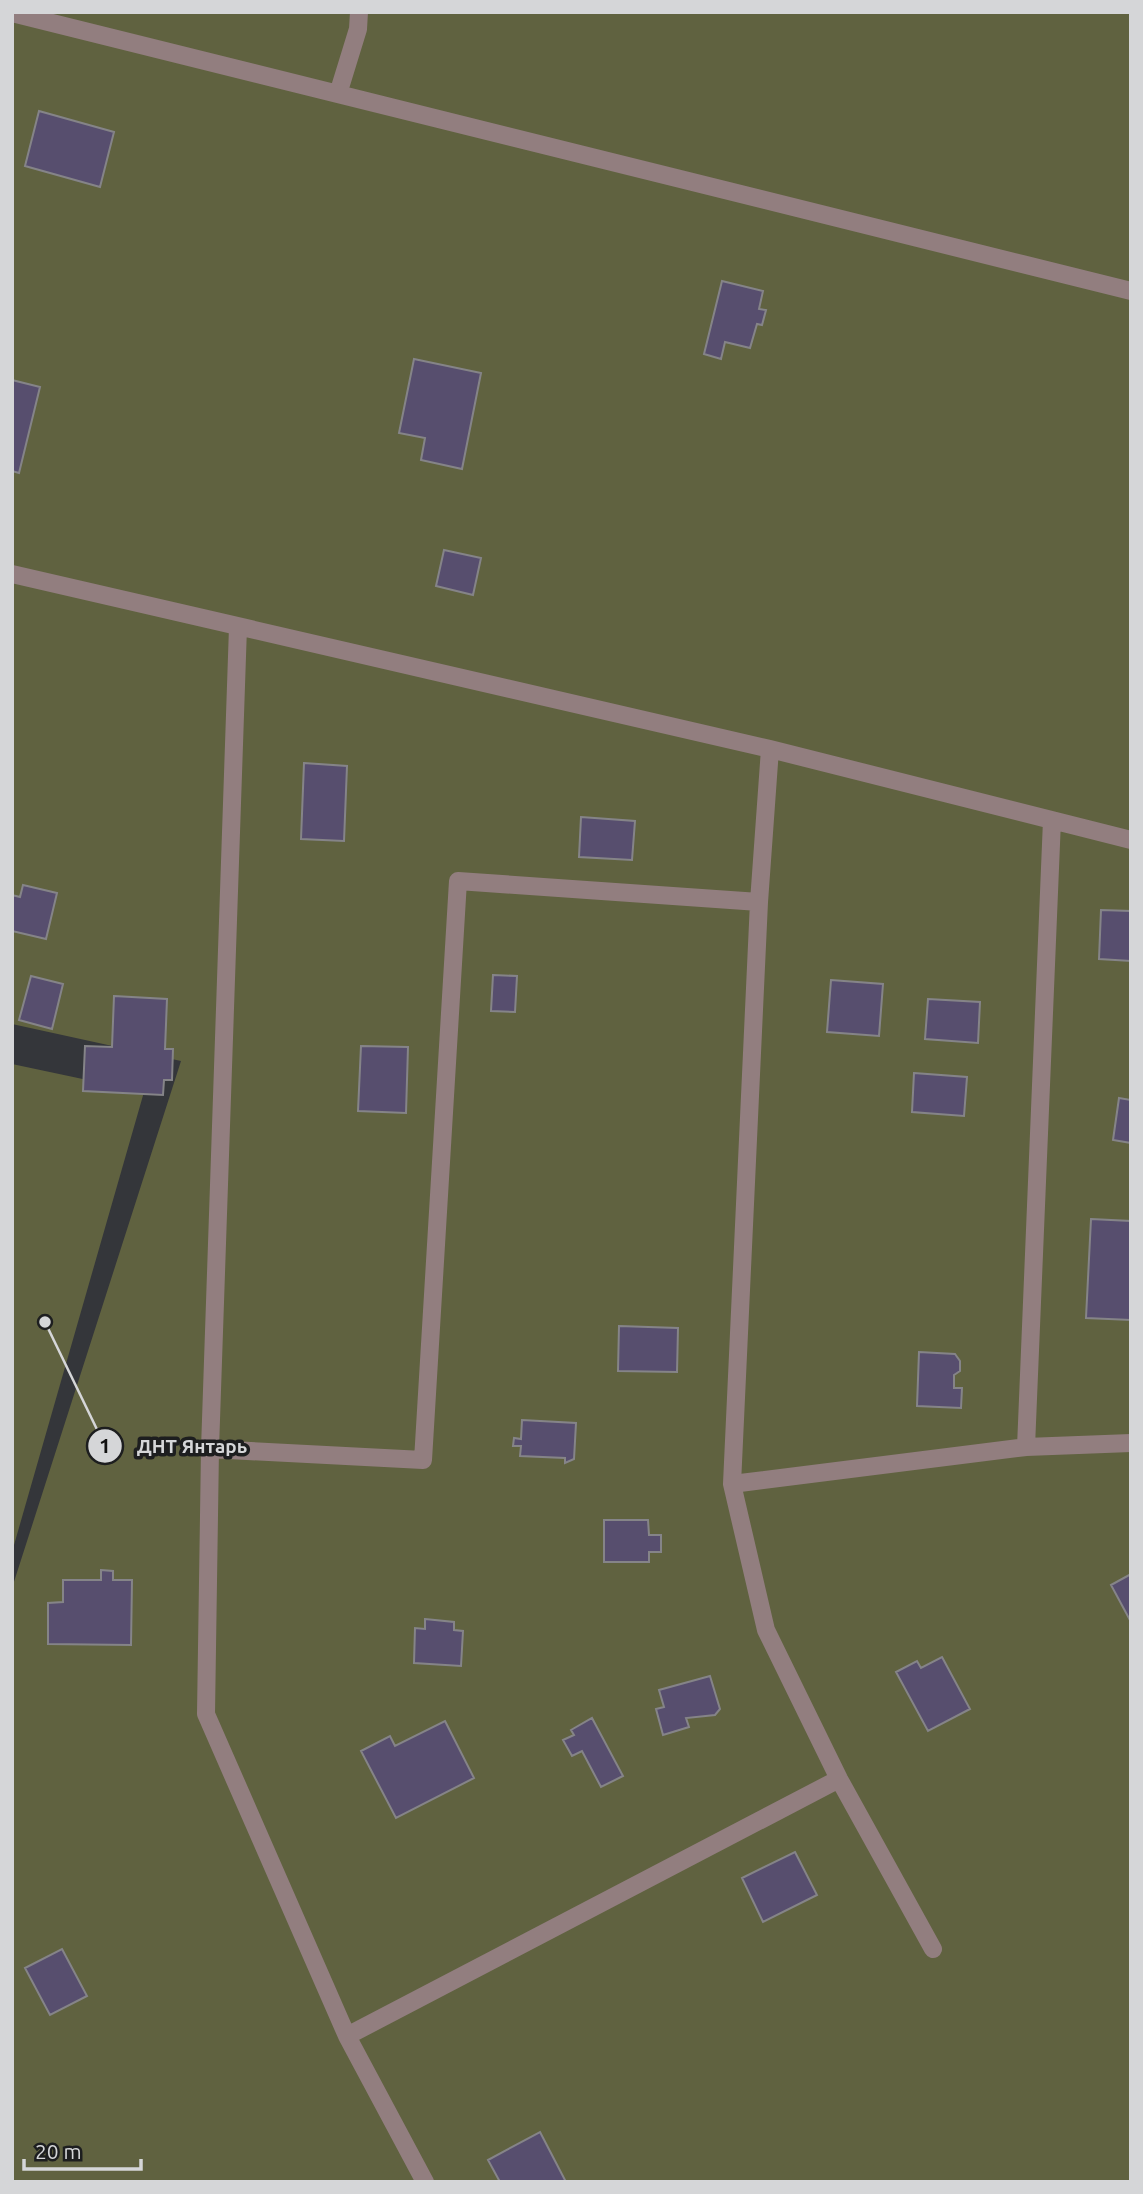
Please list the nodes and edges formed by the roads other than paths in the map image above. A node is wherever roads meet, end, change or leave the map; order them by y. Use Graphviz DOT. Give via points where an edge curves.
graph roads {
  1 [pos="359,12"];
  2 [pos="12,13"];
  3 [pos="338,94"];
  4 [pos="1131,291"];
  5 [pos="12,574"];
  6 [pos="238,627"];
  7 [pos="770,749"];
  8 [pos="1052,820"];
  9 [pos="1131,840"];
  10 [pos="759,902"];
  11 [pos="1131,1443"];
  12 [pos="1026,1447"];
  13 [pos="210,1449"];
  14 [pos="732,1484"];
  15 [pos="839,1779"];
  16 [pos="933,1949"];
  17 [pos="347,2036"];
  18 [pos="425,2182"];
  1 -- 3 [label="street"];
  2 -- 3 [label="street"];
  3 -- 4 [label="street"];
  5 -- 6 [label="street"];
  6 -- 7 [label="street"];
  6 -- 13 [label="street"];
  7 -- 8 [label="street"];
  7 -- 10 [label="street"];
  8 -- 9 [label="street"];
  8 -- 12 [label="street"];
  10 -- 13 [label="street" via="458,881 423,1460"];
  10 -- 14 [label="street"];
  11 -- 12 [label="street"];
  12 -- 14 [label="street"];
  13 -- 17 [label="street" via="206,1714"];
  14 -- 15 [label="street" via="766,1630"];
  15 -- 16 [label="street"];
  15 -- 17 [label="street"];
  17 -- 18 [label="street"];
}
